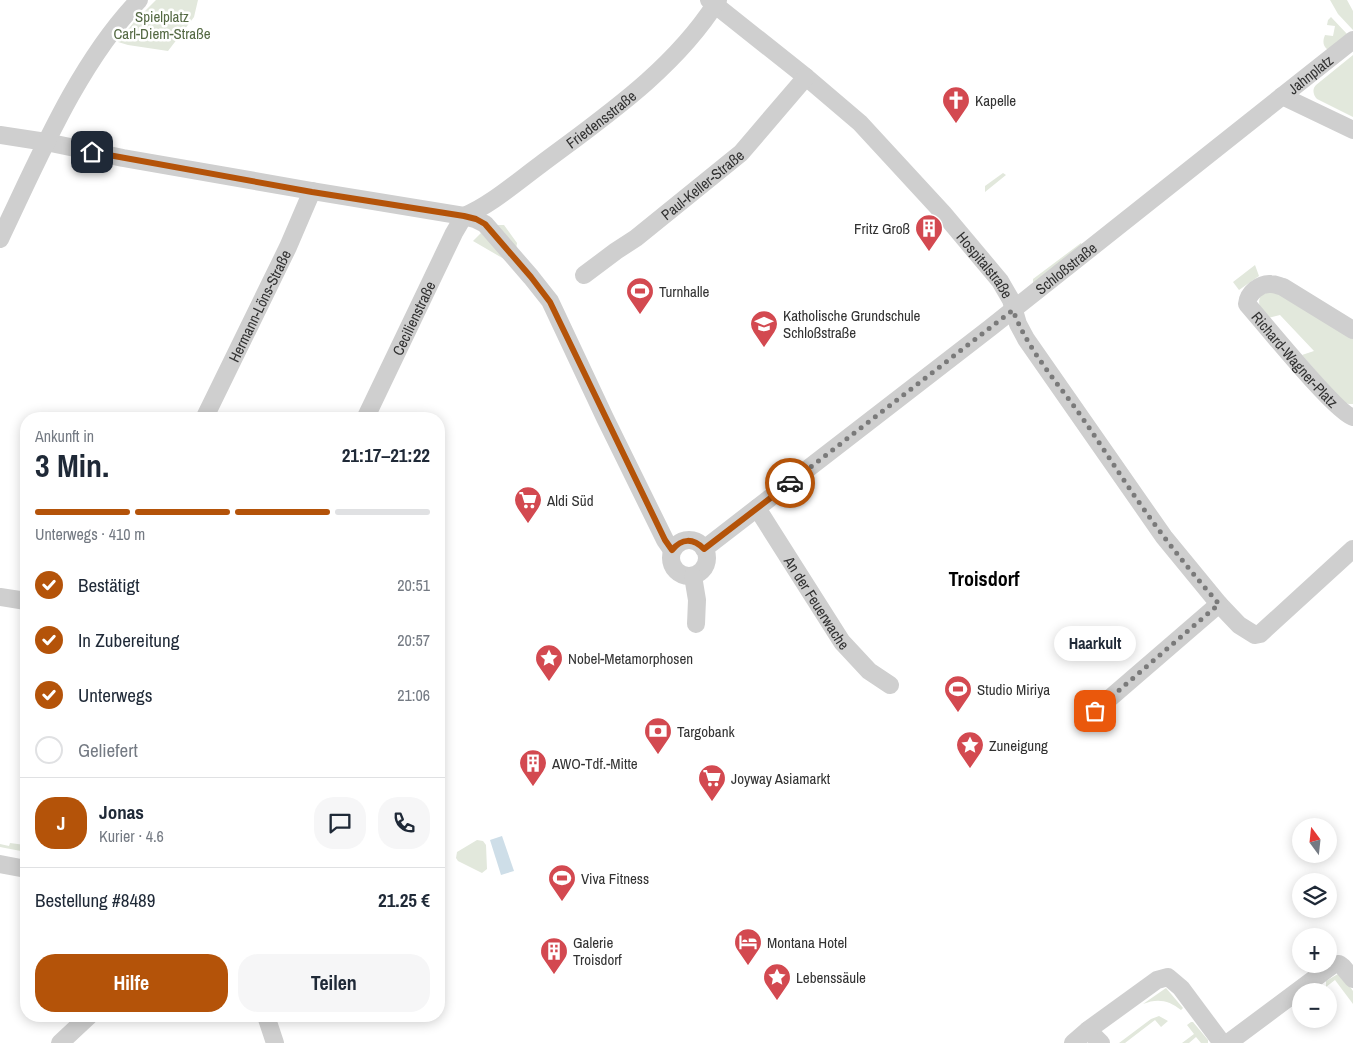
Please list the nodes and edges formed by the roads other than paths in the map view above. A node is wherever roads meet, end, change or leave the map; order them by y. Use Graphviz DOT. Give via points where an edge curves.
graph roads {
  1 [pos="139,0"];
  2 [pos="714,2"];
  3 [pos="1353,40"];
  4 [pos="806,78"];
  5 [pos="1282,96"];
  6 [pos="1353,130"];
  7 [pos="0,135"];
  8 [pos="46,142"];
  9 [pos="312,192"];
  10 [pos="464,216"];
  11 [pos="0,239"];
  12 [pos="584,275"];
  13 [pos="1013,310"];
  14 [pos="1353,330"];
  15 [pos="207,412"];
  16 [pos="368,412"];
  17 [pos="1353,417"];
  18 [pos="757,508"];
  19 [pos="704,549"];
  20 [pos="1353,549"];
  21 [pos="672,550"];
  22 [pos="693,576"];
  23 [pos="0,597"];
  24 [pos="20,600"];
  25 [pos="1219,604"];
  26 [pos="696,624"];
  27 [pos="890,685"];
  28 [pos="1095,711"];
  29 [pos="0,864"];
  30 [pos="20,868"];
  31 [pos="1353,979"];
  32 [pos="83,1022"];
  33 [pos="268,1022"];
  34 [pos="1088,1030"];
  35 [pos="60,1043"];
  36 [pos="275,1043"];
  37 [pos="1073,1043"];
  38 [pos="1101,1043"];
  39 [pos="1223,1043"];
  1 -- 8 [label="street" via="114,29 85,72"];
  2 -- 4 [label="street, Hospitalstraße"];
  2 -- 10 [label="street, Friedensstraße" via="695,34 646,82 532,171"];
  3 -- 5 [label="street, Jahnplatz"];
  4 -- 12 [label="street, Paul-Keller-Straße" via="740,153 636,238"];
  4 -- 13 [label="street, Hospitalstraße" via="860,123 943,213 1000,282"];
  5 -- 6 [label="street, Jahnplatz"];
  5 -- 13 [label="street, Schloßstraße"];
  7 -- 8 [label="street"];
  8 -- 9 [label="street"];
  8 -- 11 [label="street"];
  9 -- 10 [label="street"];
  9 -- 15 [label="street, Hermann-Löns-Straße"];
  10 -- 16 [label="street, Cecilienstraße"];
  10 -- 21 [label="street" via="485,224 550,302"];
  13 -- 18 [label="street, Schloßstraße"];
  13 -- 25 [label="street, Hospitalstraße" via="1026,339 1143,508"];
  14 -- 17 [label="street, Richard-Wagner-Platz" via="1272,283 1262,285 1247,299 1247,304 1322,390 1343,413"];
  18 -- 19 [label="street, Schloßstraße"];
  18 -- 27 [label="street, An der Feuerwache" via="842,642 869,671"];
  19 -- 21 [label="street" via="698,543 686,540"];
  19 -- 22 [label="street" via="706,561 700,573"];
  20 -- 25 [label="street, Hospitalstraße" via="1260,634 1255,635 1244,628"];
  21 -- 22 [label="street" via="673,567 682,575"];
  22 -- 26 [label="street"];
  23 -- 24 [label="street"];
  25 -- 28 [label="street"];
  29 -- 30 [label="street"];
  31 -- 39 [label="street" via="1343,966 1334,964"];
  32 -- 35 [label="street"];
  33 -- 36 [label="street"];
  34 -- 37 [label="street"];
  34 -- 38 [label="street"];
  34 -- 39 [label="street" via="1157,980 1168,977 1181,988"];
}
